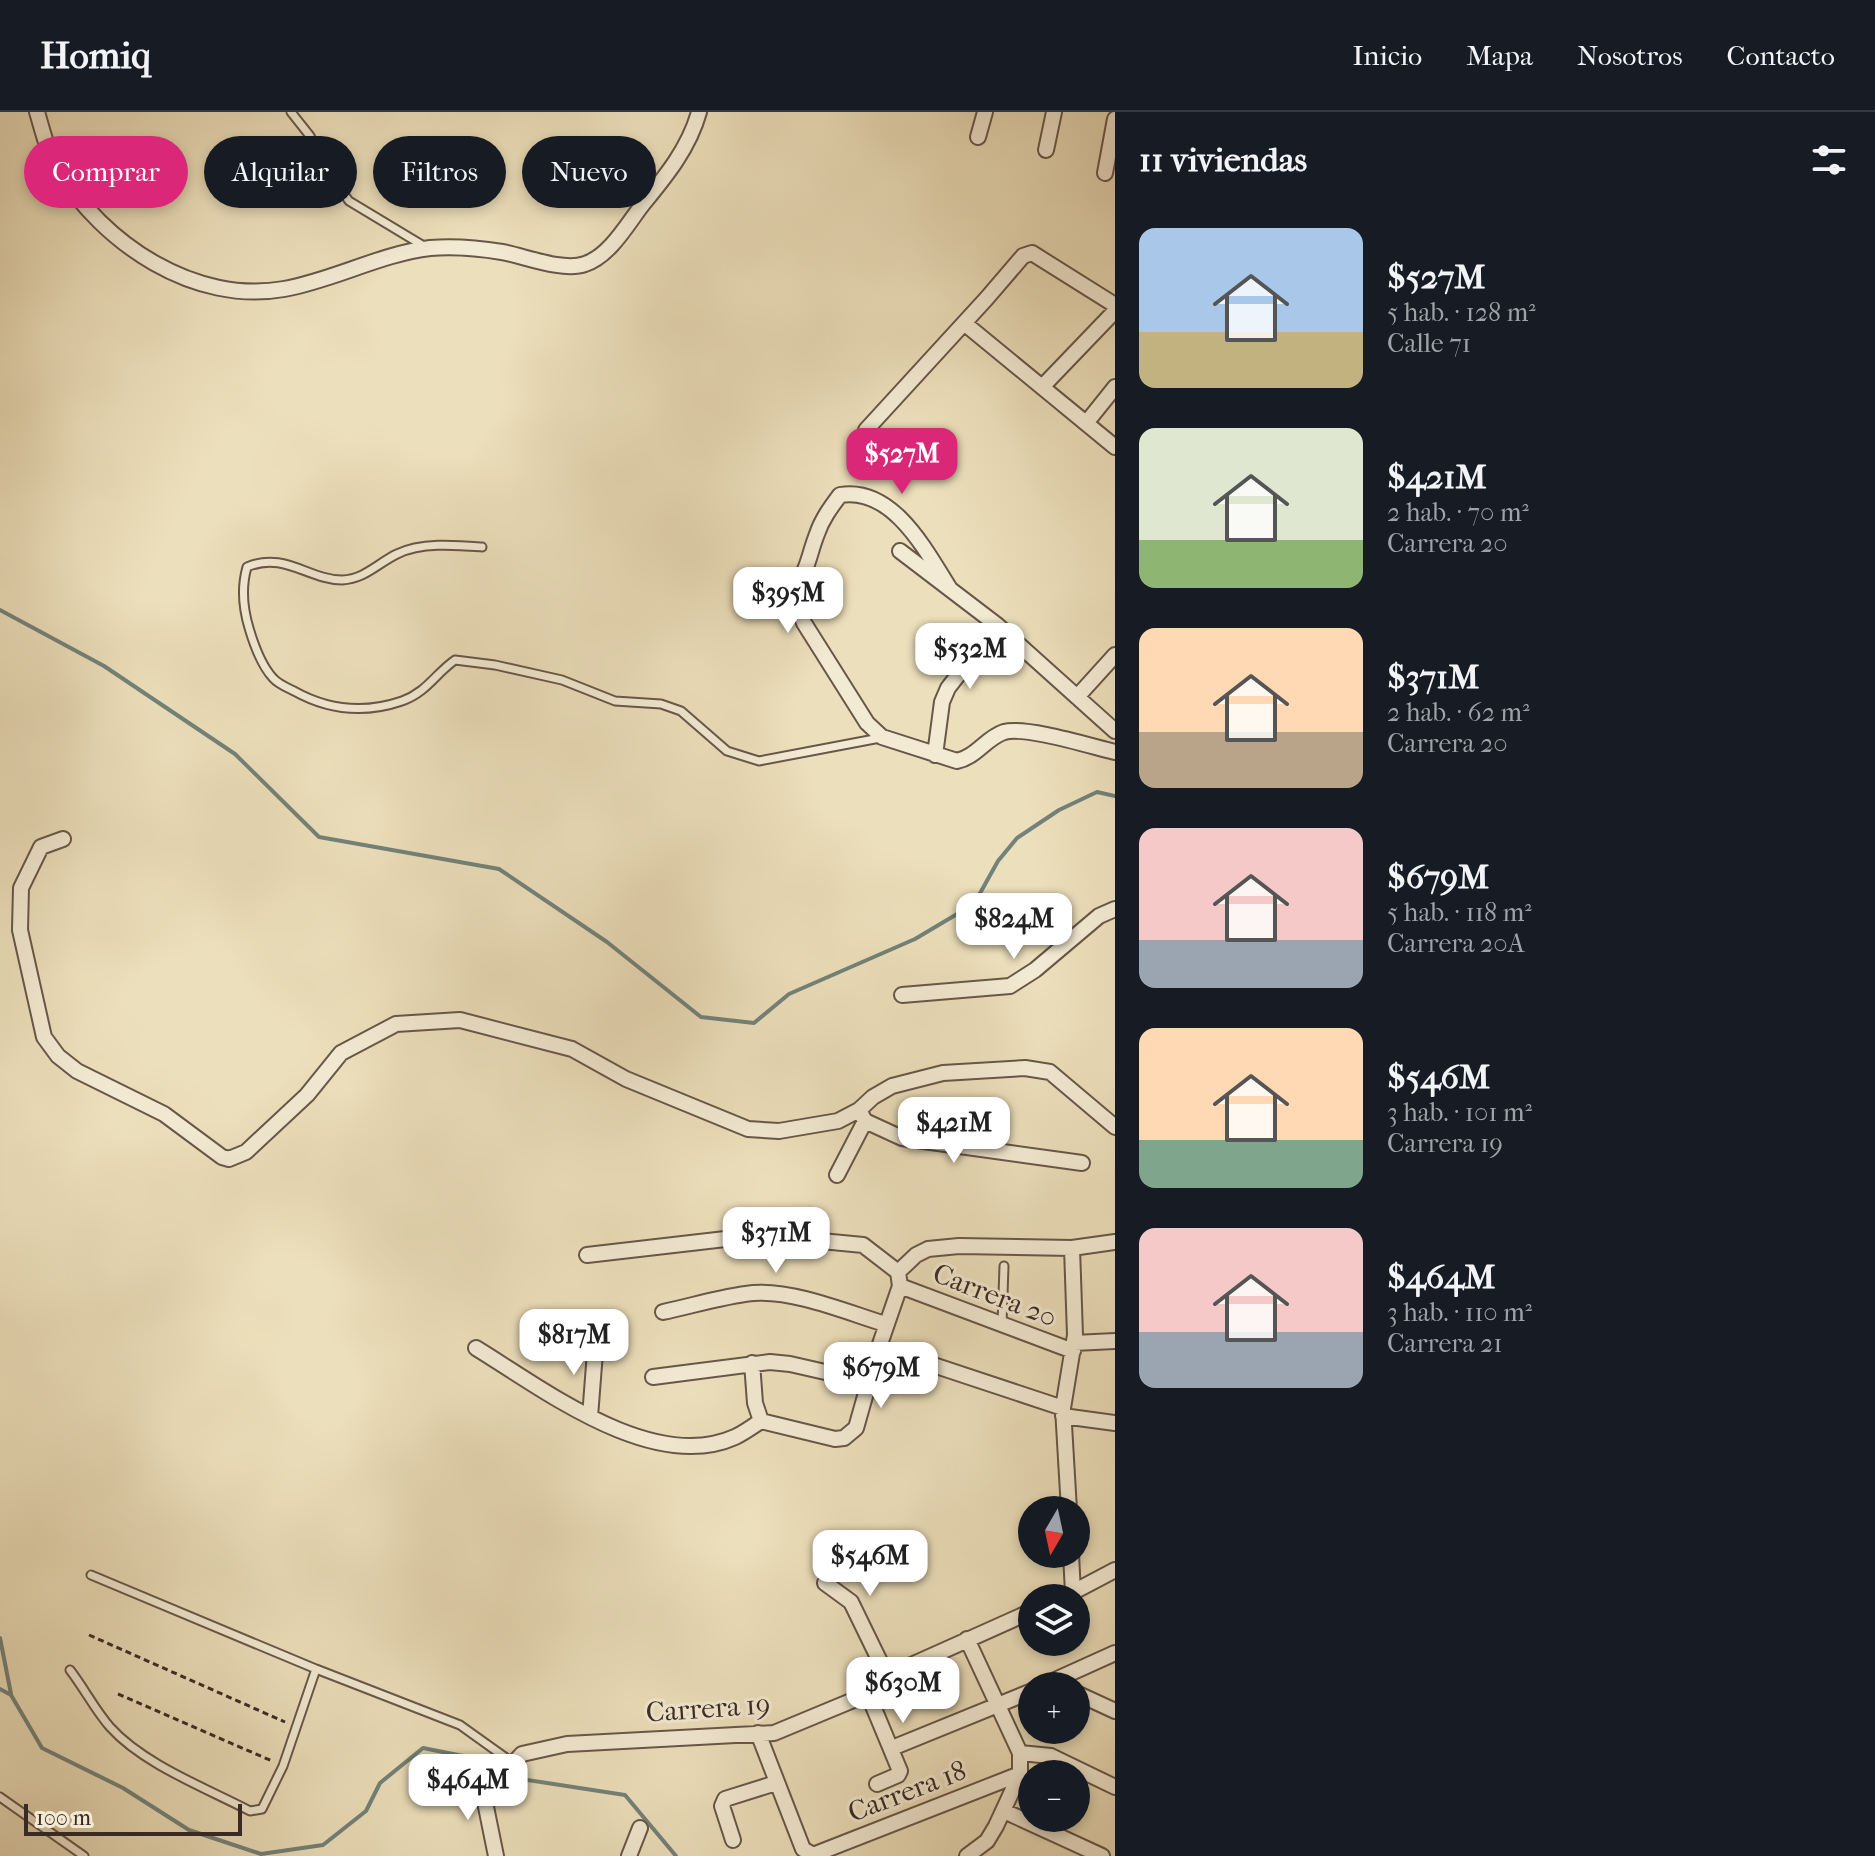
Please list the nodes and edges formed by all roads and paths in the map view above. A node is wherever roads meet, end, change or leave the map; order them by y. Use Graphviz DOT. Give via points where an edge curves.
graph roads {
  1 [pos="37,112"];
  2 [pos="291,112"];
  3 [pos="699,112"];
  4 [pos="985,112"];
  5 [pos="1054,112"];
  6 [pos="1115,119"];
  7 [pos="978,137"];
  8 [pos="1046,150"];
  9 [pos="1105,173"];
  10 [pos="428,248"];
  11 [pos="1115,305"];
  12 [pos="1115,311"];
  13 [pos="964,323"];
  14 [pos="1043,386"];
  15 [pos="1115,387"];
  16 [pos="1087,422"];
  17 [pos="866,430"];
  18 [pos="1115,447"];
  19 [pos="482,547"];
  20 [pos="900,551"];
  21 [pos="950,589"];
  22 [pos="997,625"];
  23 [pos="1115,655"];
  24 [pos="1077,697"];
  25 [pos="1115,731"];
  26 [pos="882,737"];
  27 [pos="1115,752"];
  28 [pos="935,755"];
  29 [pos="63,839"];
  30 [pos="1115,909"];
  31 [pos="902,995"];
  32 [pos="862,1116"];
  33 [pos="1115,1127"];
  34 [pos="1082,1163"];
  35 [pos="837,1175"];
  36 [pos="1115,1242"];
  37 [pos="1072,1248"];
  38 [pos="587,1255"];
  39 [pos="1004,1266"];
  40 [pos="899,1279"];
  41 [pos="663,1312"];
  42 [pos="885,1324"];
  43 [pos="1002,1325"];
  44 [pos="596,1339"];
  45 [pos="1115,1341"];
  46 [pos="879,1347"];
  47 [pos="1073,1347"];
  48 [pos="476,1348"];
  49 [pos="752,1363"];
  50 [pos="653,1377"];
  51 [pos="869,1382"];
  52 [pos="1063,1412"];
  53 [pos="590,1417"];
  54 [pos="761,1421"];
  55 [pos="1115,1423"];
  56 [pos="1068,1496"];
  57 [pos="1115,1570"];
  58 [pos="91,1575"];
  59 [pos="825,1583"];
  60 [pos="1090,1584"];
  61 [pos="1018,1617"];
  62 [pos="89,1635"];
  63 [pos="967,1639"];
  64 [pos="1115,1654"];
  65 [pos="316,1669"];
  66 [pos="70,1670"];
  67 [pos="1077,1672"];
  68 [pos="887,1676"];
  69 [pos="118,1694"];
  70 [pos="868,1694"];
  71 [pos="1018,1697"];
  72 [pos="1090,1699"];
  73 [pos="999,1706"];
  74 [pos="1115,1711"];
  75 [pos="296,1727"];
  76 [pos="758,1733"];
  77 [pos="892,1748"];
  78 [pos="1020,1753"];
  79 [pos="1020,1760"];
  80 [pos="512,1764"];
  81 [pos="283,1766"];
  82 [pos="1018,1775"];
  83 [pos="1018,1779"];
  84 [pos="776,1783"];
  85 [pos="877,1784"];
  86 [pos="1115,1787"];
  87 [pos="0,1797"];
  88 [pos="1004,1811"];
  89 [pos="640,1828"];
  90 [pos="733,1840"];
  91 [pos="813,1855"];
  92 [pos="84,1856"];
  93 [pos="496,1856"];
  94 [pos="629,1856"];
  95 [pos="967,1856"];
  96 [pos="1102,1856"];
  1 -- 10 [label="street" via="58,169 112,233 148,260 209,287 238,293 284,289"];
  2 -- 10 [label="lane" via="349,201"];
  3 -- 10 [label="street" via="674,165 606,250 585,265 536,262 461,247"];
  4 -- 7 [label="street"];
  5 -- 8 [label="street"];
  6 -- 9 [label="street"];
  11 -- 13 [label="street" via="1032,253 1023,256"];
  12 -- 14 [label="street"];
  13 -- 14 [label="street"];
  13 -- 17 [label="street"];
  14 -- 16 [label="street"];
  15 -- 16 [label="street"];
  16 -- 18 [label="street"];
  19 -- 26 [label="lane" via="399,552 370,572 339,580 280,563 247,567 244,607 260,658 274,679 320,705 363,709 424,690 455,660 495,665 562,680 615,701 681,711 727,751 759,761"];
  20 -- 21 [label="street"];
  21 -- 22 [label="street"];
  21 -- 26 [label="street" via="908,527 879,501 856,492 840,495 828,511 808,568 795,587 797,605 858,710"];
  22 -- 24 [label="street"];
  22 -- 28 [label="street" via="948,688"];
  23 -- 24 [label="street"];
  24 -- 25 [label="street"];
  26 -- 28 [label="street"];
  27 -- 28 [label="street" via="1020,731 1003,732 967,759"];
  29 -- 32 [label="street" via="41,847 21,888 20,930 44,1037 77,1071 164,1114 222,1157 246,1152 307,1095 341,1053 396,1024 460,1020 572,1049 626,1079 748,1129 779,1131"];
  30 -- 31 [label="street" via="1010,986"];
  32 -- 33 [label="street" via="873,1097 892,1086 943,1073 1025,1068 1050,1072"];
  32 -- 34 [label="street" via="902,1138"];
  32 -- 35 [label="street"];
  36 -- 37 [label="street, Carrera 20"];
  37 -- 40 [label="street, Carrera 20" via="928,1249 916,1255"];
  37 -- 47 [label="street"];
  38 -- 40 [label="street, Carrera 20" via="760,1235 863,1245"];
  39 -- 43 [label="lane"];
  40 -- 42 [label="street"];
  40 -- 43 [label="street, Carrera 20"];
  41 -- 42 [label="street" via="770,1293"];
  42 -- 46 [label="street"];
  43 -- 47 [label="street, Carrera 20"];
  44 -- 53 [label="street"];
  45 -- 47 [label="street"];
  46 -- 51 [label="street"];
  46 -- 52 [label="street"];
  47 -- 52 [label="street"];
  48 -- 53 [label="street"];
  49 -- 50 [label="street"];
  49 -- 51 [label="street" via="790,1364"];
  49 -- 54 [label="street"];
  51 -- 54 [label="street" via="856,1428 844,1438"];
  52 -- 55 [label="street"];
  52 -- 56 [label="street"];
  53 -- 54 [label="street" via="649,1441 679,1446 735,1437"];
  57 -- 60 [label="street"];
  58 -- 65 [label="lane"];
  59 -- 68 [label="street" via="851,1602"];
  61 -- 63 [label="street, Carrera 19"];
  62 -- 75 [label="path"];
  63 -- 68 [label="street, Carrera 19"];
  63 -- 73 [label="street"];
  64 -- 67 [label="street"];
  65 -- 75 [label="lane"];
  65 -- 80 [label="lane" via="460,1725"];
  66 -- 81 [label="lane" via="128,1742 250,1811 262,1809"];
  68 -- 70 [label="street, Carrera 19"];
  69 -- 81 [label="path"];
  70 -- 76 [label="street, Carrera 19" via="774,1733"];
  70 -- 77 [label="street"];
  71 -- 73 [label="street"];
  72 -- 74 [label="street"];
  73 -- 77 [label="street"];
  73 -- 78 [label="street"];
  75 -- 81 [label="lane"];
  76 -- 80 [label="street, Carrera 19" via="567,1744 522,1754"];
  76 -- 84 [label="street"];
  77 -- 85 [label="street" via="900,1774"];
  78 -- 79 [label="street"];
  78 -- 86 [label="street" via="1051,1756"];
  80 -- 93 [label="street" via="485,1802"];
  82 -- 91 [label="street, Carrera 18"];
  83 -- 88 [label="street"];
  84 -- 90 [label="street" via="725,1799 722,1806"];
  84 -- 91 [label="street" via="803,1849"];
  87 -- 92 [label="lane"];
  88 -- 95 [label="street" via="987,1841"];
  88 -- 96 [label="street"];
  89 -- 94 [label="street"];
}
